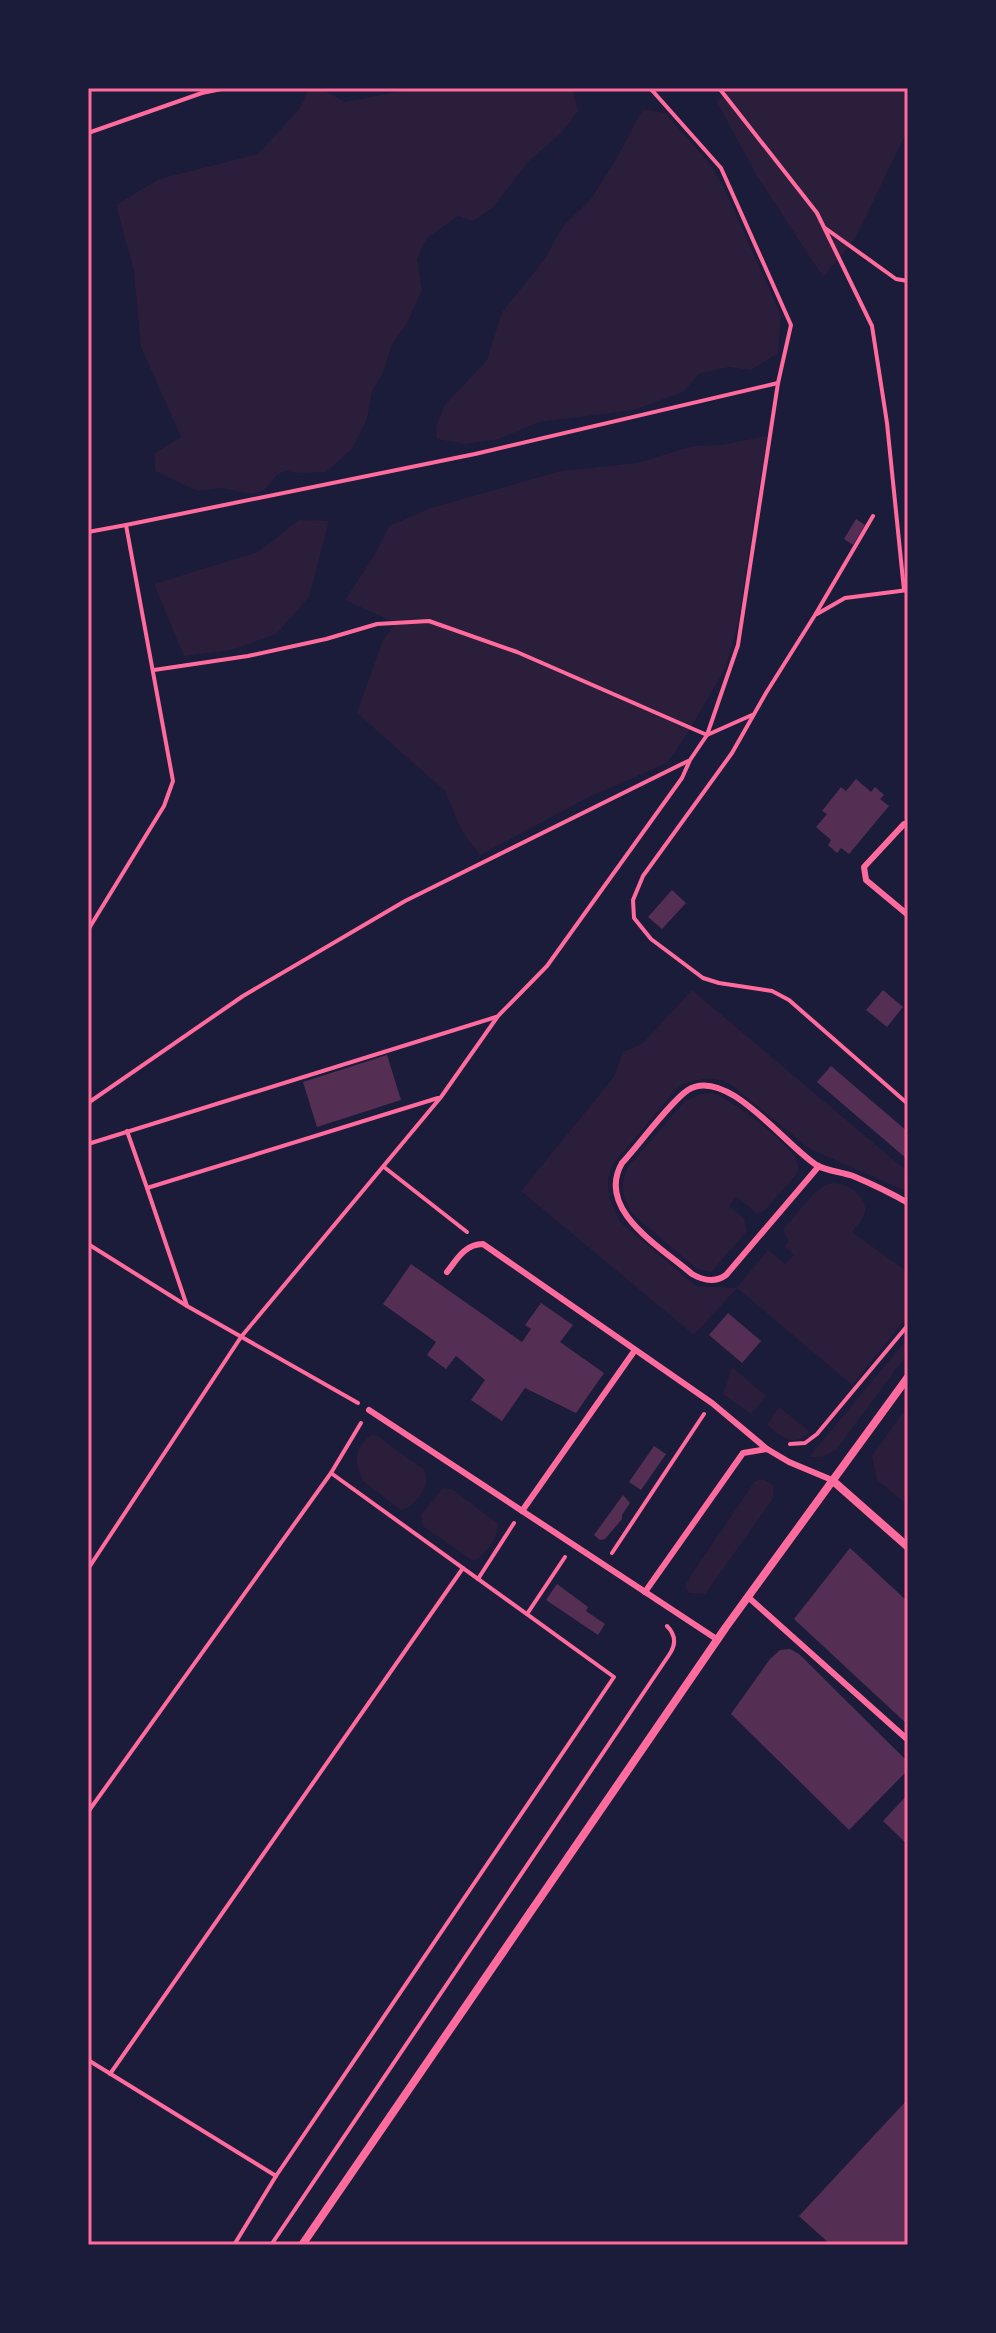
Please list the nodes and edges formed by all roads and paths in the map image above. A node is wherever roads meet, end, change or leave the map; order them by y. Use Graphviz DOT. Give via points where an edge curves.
graph roads {
  1 [pos="226,88"];
  2 [pos="650,88"];
  3 [pos="719,88"];
  4 [pos="88,133"];
  5 [pos="823,227"];
  6 [pos="908,281"];
  7 [pos="778,383"];
  8 [pos="873,516"];
  9 [pos="126,525"];
  10 [pos="88,532"];
  11 [pos="906,590"];
  12 [pos="815,615"];
  13 [pos="154,670"];
  14 [pos="754,714"];
  15 [pos="707,735"];
  16 [pos="690,760"];
  17 [pos="908,824"];
  18 [pos="908,915"];
  19 [pos="88,930"];
  20 [pos="498,1016"];
  21 [pos="441,1097"];
  22 [pos="88,1103"];
  23 [pos="908,1104"];
  24 [pos="127,1131"];
  25 [pos="88,1144"];
  26 [pos="819,1166"];
  27 [pos="384,1167"];
  28 [pos="147,1188"];
  29 [pos="908,1203"];
  30 [pos="88,1244"];
  31 [pos="483,1244"];
  32 [pos="447,1272"];
  33 [pos="187,1306"];
  34 [pos="241,1337"];
  35 [pos="635,1350"];
  36 [pos="908,1377"];
  37 [pos="369,1410"];
  38 [pos="767,1449"];
  39 [pos="331,1473"];
  40 [pos="832,1480"];
  41 [pos="522,1511"];
  42 [pos="573,1545"];
  43 [pos="908,1547"];
  44 [pos="463,1568"];
  45 [pos="88,1569"];
  46 [pos="478,1579"];
  47 [pos="645,1592"];
  48 [pos="748,1597"];
  49 [pos="527,1614"];
  50 [pos="656,1619"];
  51 [pos="718,1640"];
  52 [pos="908,1740"];
  53 [pos="88,1812"];
  54 [pos="88,2060"];
  55 [pos="110,2074"];
  56 [pos="276,2176"];
  57 [pos="234,2245"];
  58 [pos="271,2245"];
  59 [pos="302,2245"];
  1 -- 4 [label="path"];
  2 -- 7 [label="path" via="721,168 791,325"];
  3 -- 5 [label="path"];
  5 -- 6 [label="path" via="896,279"];
  5 -- 11 [label="path" via="872,326"];
  7 -- 9 [label="path" via="475,454"];
  7 -- 15 [label="path" via="738,645"];
  8 -- 12 [label="path"];
  9 -- 10 [label="path"];
  9 -- 13 [label="path"];
  11 -- 12 [label="path" via="845,598"];
  12 -- 14 [label="path"];
  13 -- 15 [label="path" via="248,656 377,624 429,621 517,652"];
  13 -- 19 [label="path" via="173,781 164,806"];
  14 -- 15 [label="path"];
  14 -- 23 [label="path" via="643,876 633,900 634,918 651,939 703,978 772,991 789,1000"];
  15 -- 16 [label="path"];
  16 -- 20 [label="path" via="547,966"];
  16 -- 22 [label="path" via="405,901 243,996"];
  17 -- 18 [label="lane" via="864,867 866,880"];
  20 -- 21 [label="path"];
  20 -- 24 [label="path"];
  21 -- 27 [label="path"];
  21 -- 28 [label="path"];
  24 -- 25 [label="path"];
  24 -- 28 [label="path"];
  26 -- 26 [label="lane" via="720,1279 692,1274 625,1217 615,1190 622,1163 682,1095 696,1087 730,1094"];
  26 -- 29 [label="lane"];
  27 -- 31 [label="path"];
  27 -- 34 [label="path"];
  28 -- 33 [label="path"];
  30 -- 33 [label="path"];
  31 -- 32 [label="lane" via="472,1244"];
  31 -- 35 [label="lane"];
  33 -- 34 [label="path"];
  34 -- 37 [label="path"];
  34 -- 45 [label="path"];
  35 -- 38 [label="lane"];
  35 -- 41 [label="lane"];
  36 -- 40 [label="street"];
  37 -- 39 [label="path"];
  37 -- 41 [label="lane"];
  38 -- 40 [label="lane"];
  38 -- 47 [label="lane" via="743,1453"];
  39 -- 44 [label="path"];
  39 -- 53 [label="path"];
  40 -- 43 [label="street"];
  40 -- 48 [label="street"];
  41 -- 42 [label="lane"];
  41 -- 46 [label="path"];
  42 -- 47 [label="lane"];
  42 -- 49 [label="path"];
  44 -- 46 [label="path"];
  44 -- 55 [label="path"];
  46 -- 49 [label="path"];
  47 -- 51 [label="lane"];
  48 -- 51 [label="street"];
  48 -- 52 [label="lane"];
  49 -- 56 [label="path" via="614,1677"];
  50 -- 58 [label="path" via="672,1632 672,1651"];
  51 -- 59 [label="street"];
  54 -- 55 [label="path"];
  55 -- 56 [label="path"];
  56 -- 57 [label="path"];
}
